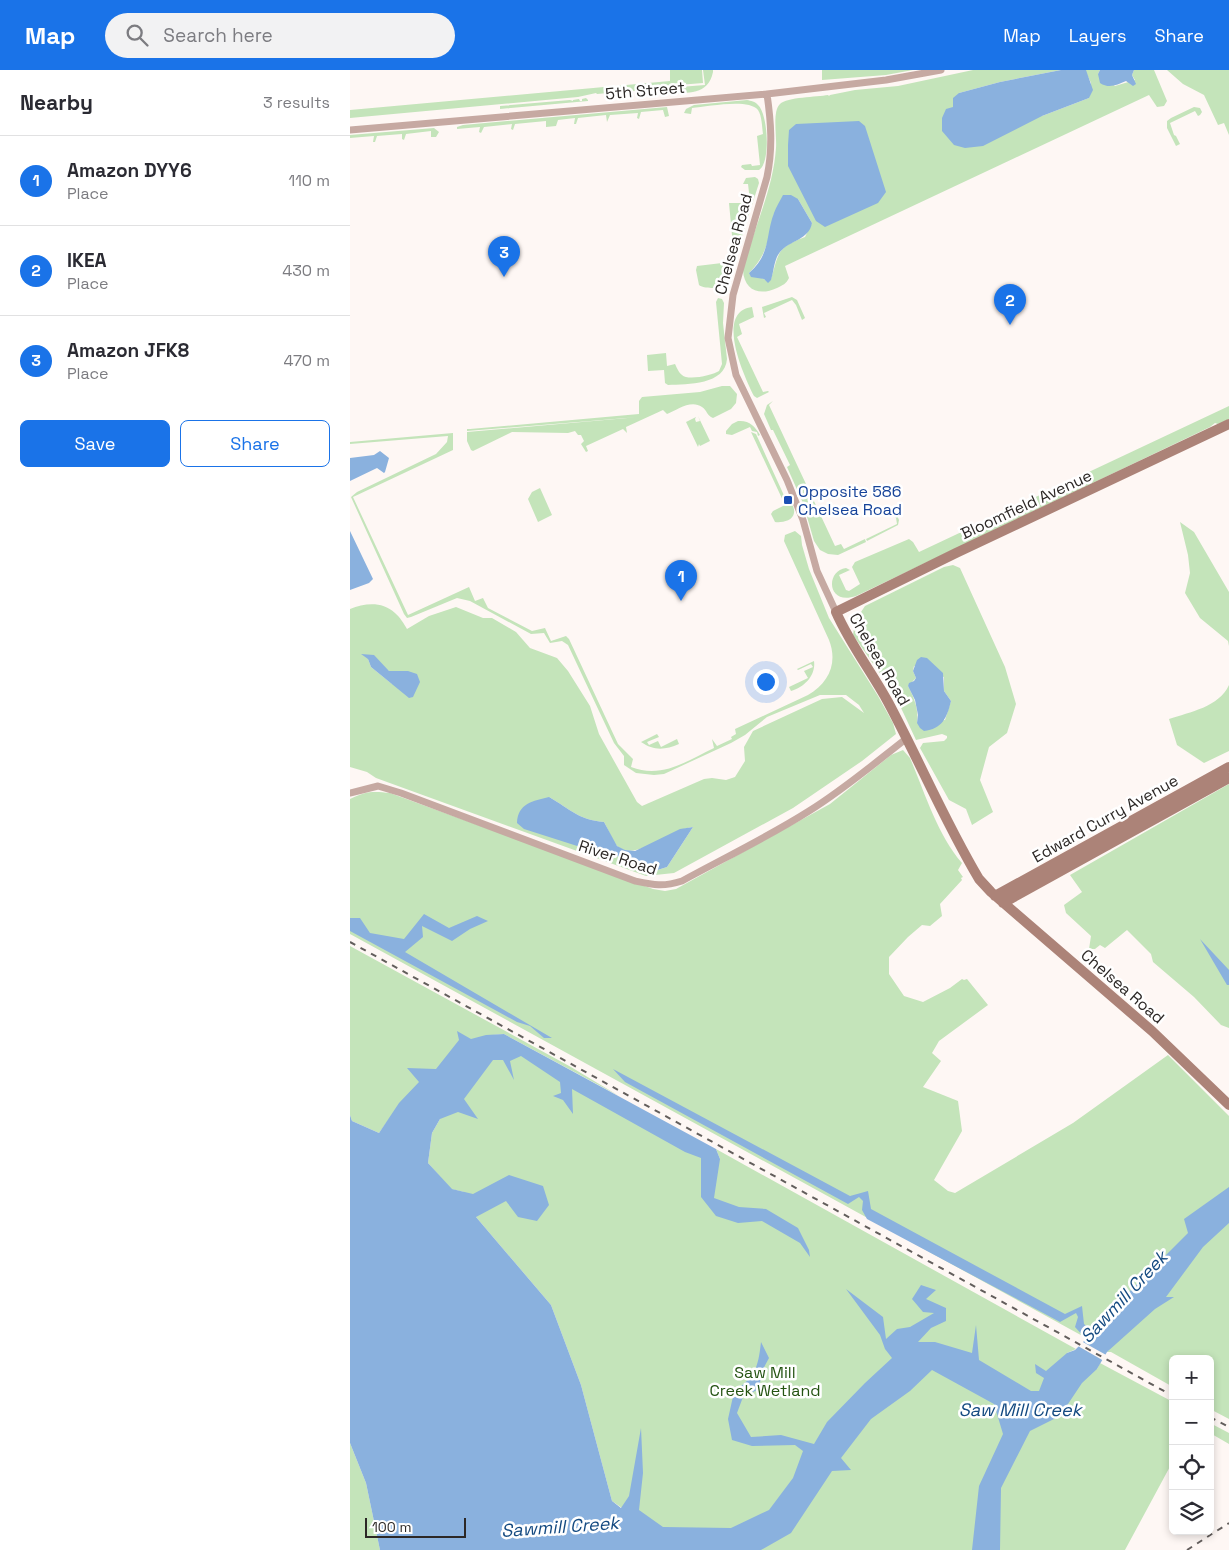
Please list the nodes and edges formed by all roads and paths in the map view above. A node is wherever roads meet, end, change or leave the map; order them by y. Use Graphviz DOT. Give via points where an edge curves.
graph roads {
  1 [pos="941,70"];
  2 [pos="767,94"];
  3 [pos="350,130"];
  4 [pos="1229,424"];
  5 [pos="836,612"];
  6 [pos="907,738"];
  7 [pos="1229,767"];
  8 [pos="1229,778"];
  9 [pos="350,793"];
  10 [pos="1107,840"];
  11 [pos="999,900"];
  12 [pos="1229,1105"];
  1 -- 2 [label="street, 5th Street"];
  2 -- 3 [label="street, 5th Street"];
  2 -- 5 [label="street, Chelsea Road" via="772,130 771,159 733,294 728,338 736,374 787,480 803,520 817,571"];
  4 -- 5 [label="street, Bloomfield Avenue"];
  5 -- 6 [label="street, Chelsea Road"];
  6 -- 9 [label="street, River Road" via="809,812 668,886 635,881 378,786"];
  6 -- 11 [label="street, Chelsea Road" via="969,862 979,879"];
  7 -- 10 [label="street, Edward Curry Avenue"];
  8 -- 10 [label="street, Edward Curry Avenue"];
  10 -- 11 [label="street, Edward Curry Avenue"];
  11 -- 12 [label="street, Chelsea Road" via="1152,1032"];
}
